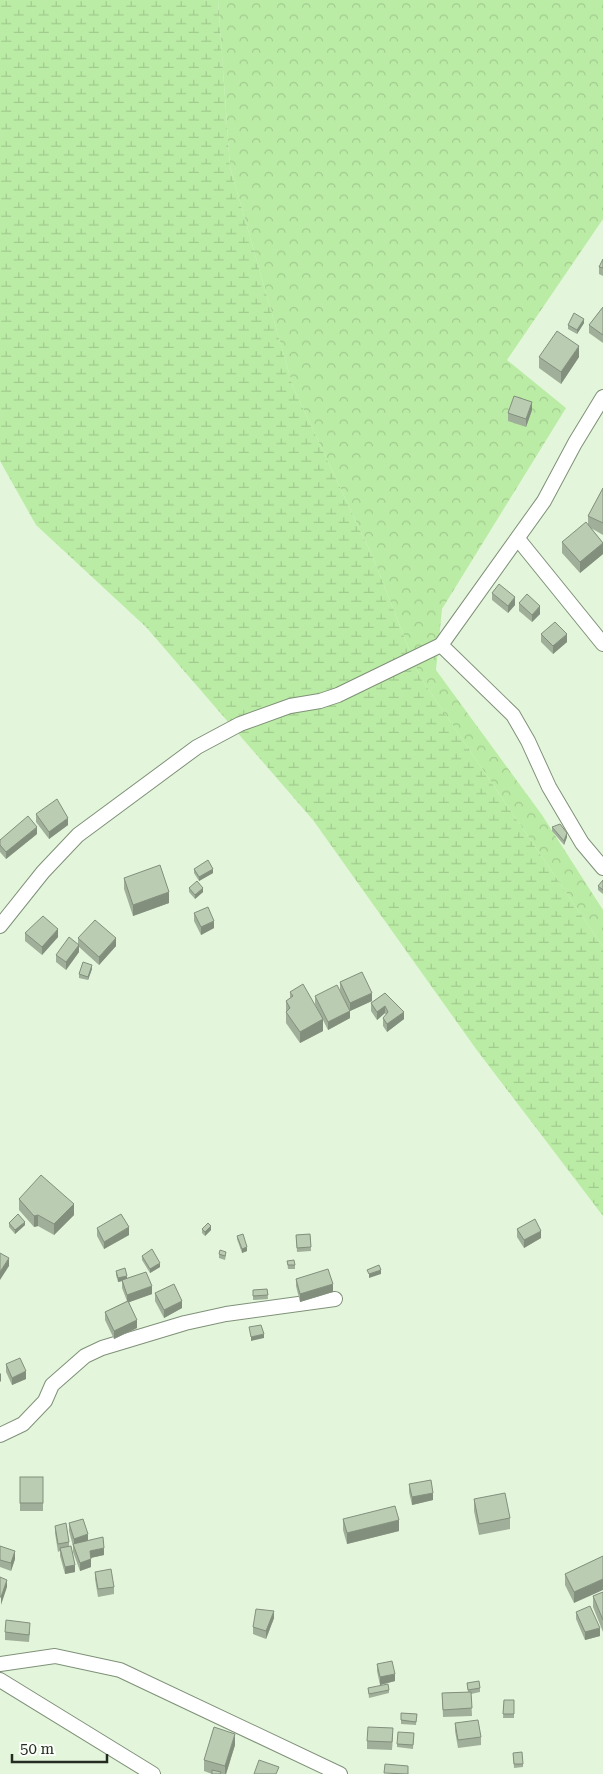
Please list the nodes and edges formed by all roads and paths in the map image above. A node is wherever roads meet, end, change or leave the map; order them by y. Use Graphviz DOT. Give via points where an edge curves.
graph roads {
  1 [pos="603,397"];
  2 [pos="518,539"];
  3 [pos="603,644"];
  4 [pos="441,645"];
  5 [pos="603,868"];
  6 [pos="0,926"];
  7 [pos="335,1299"];
  8 [pos="0,1435"];
  9 [pos="0,1664"];
  10 [pos="0,1680"];
  11 [pos="153,1774"];
  12 [pos="340,1774"];
  1 -- 2 [label="street" via="544,501"];
  2 -- 3 [label="street"];
  2 -- 4 [label="street"];
  4 -- 5 [label="street" via="513,715 582,843"];
  4 -- 6 [label="street" via="338,696 290,706 240,724 197,746 78,835 42,872"];
  7 -- 8 [label="street" via="226,1314 102,1348 86,1356 52,1385 45,1401 23,1424"];
  9 -- 12 [label="street" via="54,1656 120,1670"];
  10 -- 11 [label="street"];
}
